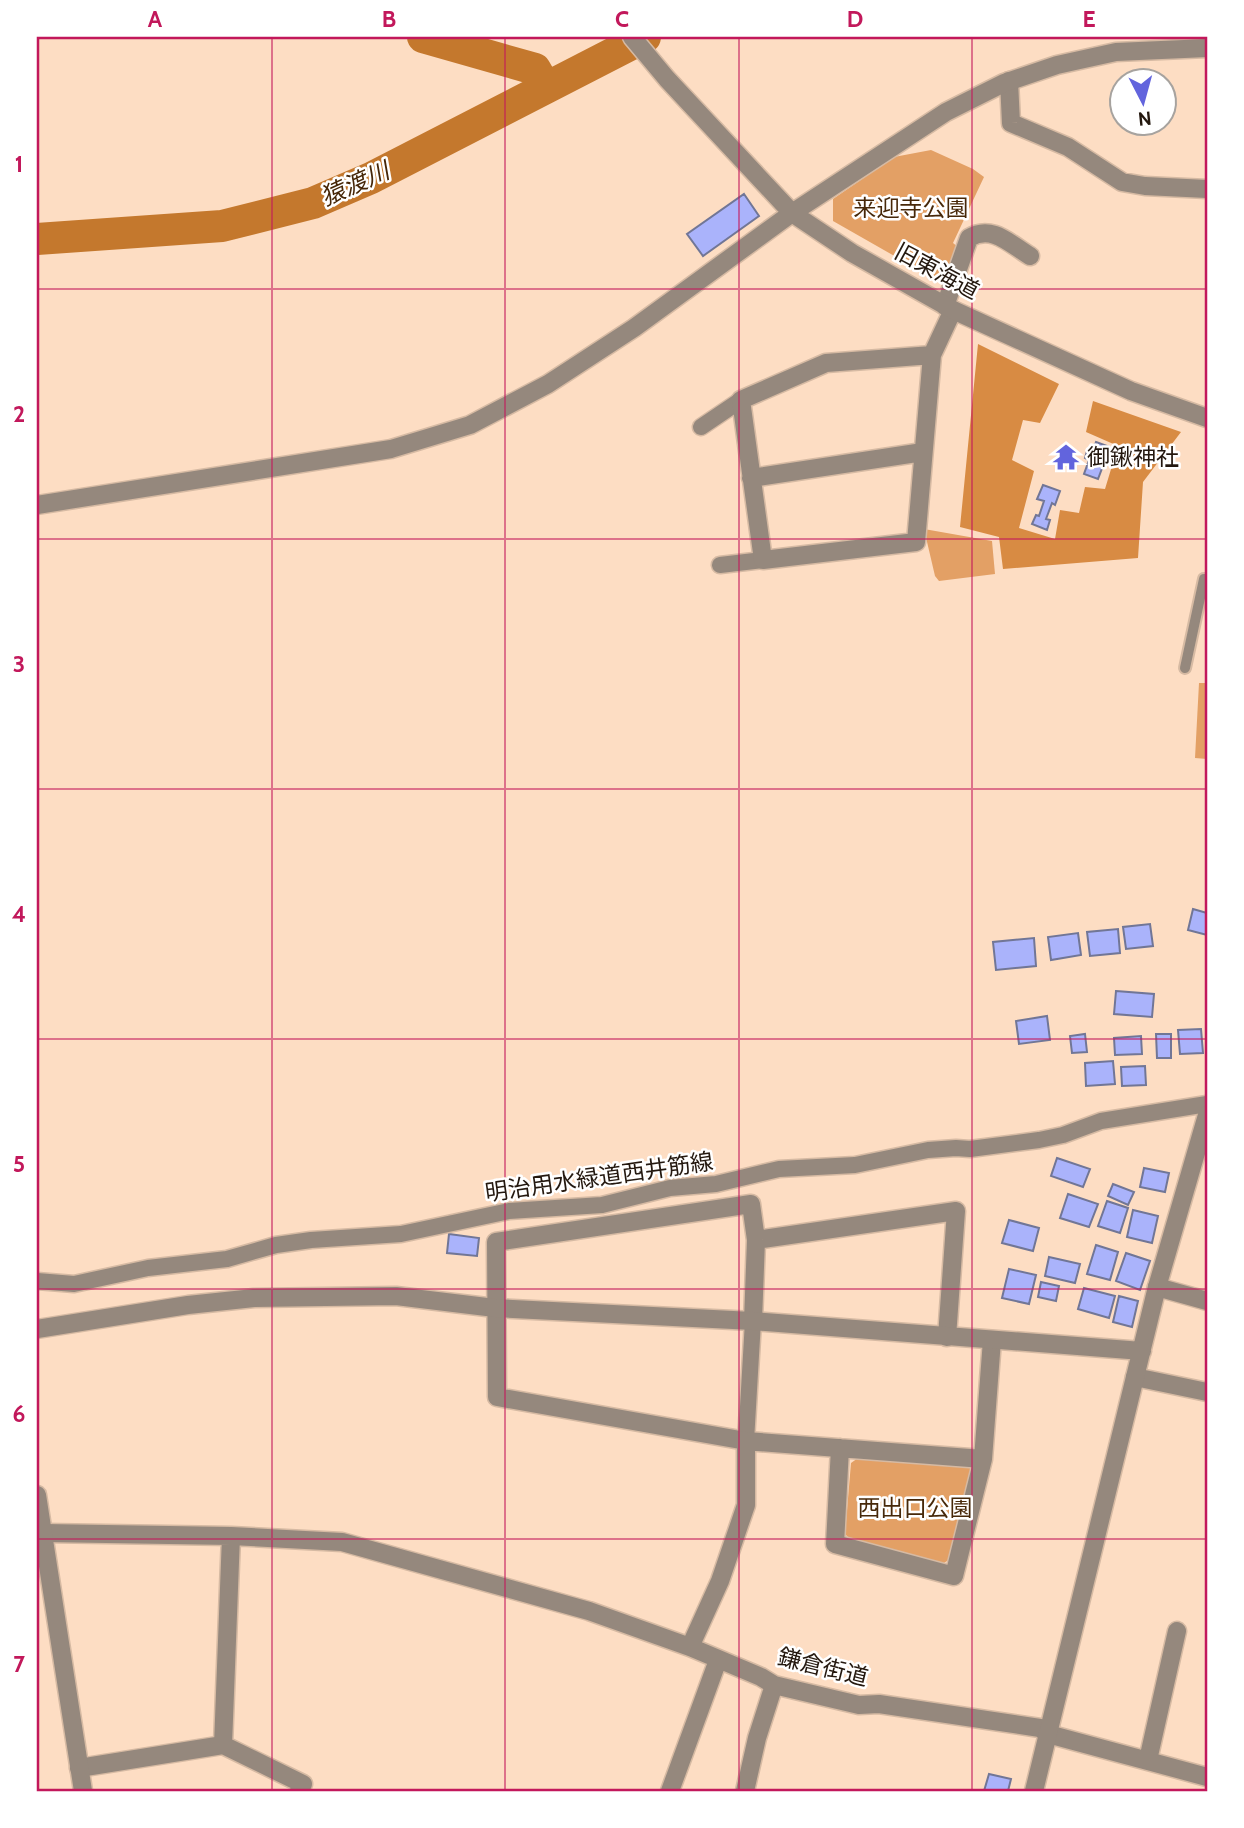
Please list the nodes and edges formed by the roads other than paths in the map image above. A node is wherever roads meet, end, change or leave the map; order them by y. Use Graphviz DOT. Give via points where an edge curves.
graph roads {
  1 [pos="632,37"];
  2 [pos="1207,50"];
  3 [pos="1009,81"];
  4 [pos="1207,189"];
  5 [pos="792,213"];
  6 [pos="1030,256"];
  7 [pos="949,308"];
  8 [pos="932,355"];
  9 [pos="741,400"];
  10 [pos="1207,418"];
  11 [pos="701,427"];
  12 [pos="923,452"];
  13 [pos="751,478"];
  14 [pos="37,505"];
  15 [pos="763,561"];
  16 [pos="720,565"];
  17 [pos="1207,579"];
  18 [pos="1185,668"];
  19 [pos="1207,1104"];
  20 [pos="1207,1115"];
  21 [pos="756,1240"];
  22 [pos="37,1281"];
  23 [pos="1157,1287"];
  24 [pos="1207,1301"];
  25 [pos="495,1308"];
  26 [pos="753,1321"];
  27 [pos="37,1329"];
  28 [pos="947,1337"];
  29 [pos="992,1340"];
  30 [pos="1142,1351"];
  31 [pos="1135,1377"];
  32 [pos="1207,1392"];
  33 [pos="746,1441"];
  34 [pos="840,1448"];
  35 [pos="983,1459"];
  36 [pos="37,1494"];
  37 [pos="44,1533"];
  38 [pos="231,1536"];
  39 [pos="1177,1632"];
  40 [pos="690,1647"];
  41 [pos="718,1660"];
  42 [pos="774,1685"];
  43 [pos="1048,1734"];
  44 [pos="223,1745"];
  45 [pos="1148,1760"];
  46 [pos="79,1768"];
  47 [pos="1203,1781"];
  48 [pos="83,1791"];
  49 [pos="299,1791"];
  50 [pos="670,1791"];
  51 [pos="744,1791"];
  52 [pos="1034,1791"];
  1 -- 5 [label="street, 旧東海道"];
  2 -- 3 [label="street" via="1116,52"];
  3 -- 4 [label="street" via="1012,123 1068,148 1122,182"];
  3 -- 5 [label="street" via="946,112"];
  5 -- 7 [label="street, 旧東海道"];
  5 -- 14 [label="street" via="634,328 548,384 470,425 391,449"];
  6 -- 7 [label="street" via="991,232 976,234 969,239"];
  7 -- 8 [label="street"];
  7 -- 10 [label="street, 旧東海道" via="1131,391"];
  8 -- 9 [label="street" via="826,363"];
  8 -- 12 [label="street"];
  9 -- 11 [label="street"];
  9 -- 13 [label="street"];
  12 -- 13 [label="street"];
  12 -- 15 [label="street" via="916,542"];
  13 -- 15 [label="street"];
  15 -- 16 [label="street"];
  17 -- 18 [label="lane"];
  19 -- 22 [label="street, 明治用水緑道西井筋線" via="1101,1121 1040,1140 928,1150 855,1165 779,1168 602,1205 509,1212 401,1234 276,1245 227,1259 148,1268 74,1284"];
  20 -- 23 [label="street"];
  21 -- 25 [label="street" via="751,1204 496,1242"];
  21 -- 26 [label="street"];
  21 -- 28 [label="street" via="956,1211"];
  23 -- 24 [label="street"];
  23 -- 30 [label="street"];
  25 -- 26 [label="street"];
  25 -- 27 [label="street" via="396,1296 254,1298"];
  25 -- 33 [label="street" via="497,1397"];
  26 -- 28 [label="street"];
  26 -- 33 [label="street"];
  28 -- 29 [label="street"];
  29 -- 30 [label="street"];
  29 -- 35 [label="street"];
  30 -- 31 [label="street"];
  31 -- 32 [label="street"];
  31 -- 43 [label="street"];
  33 -- 34 [label="street"];
  33 -- 40 [label="street" via="746,1505 720,1581"];
  34 -- 35 [label="street"];
  34 -- 35 [label="street" via="835,1544 954,1576"];
  36 -- 37 [label="street"];
  37 -- 38 [label="street, 鎌倉街道"];
  37 -- 46 [label="street"];
  38 -- 40 [label="street, 鎌倉街道" via="342,1542 589,1611"];
  38 -- 44 [label="street"];
  39 -- 45 [label="street"];
  40 -- 41 [label="street, 鎌倉街道"];
  41 -- 42 [label="street, 鎌倉街道"];
  41 -- 50 [label="street"];
  42 -- 43 [label="street, 鎌倉街道" via="859,1704 1040,1728"];
  42 -- 51 [label="street"];
  43 -- 45 [label="street, 鎌倉街道"];
  43 -- 52 [label="street"];
  44 -- 46 [label="street"];
  44 -- 49 [label="street" via="303,1784"];
  45 -- 47 [label="street, 鎌倉街道"];
  46 -- 48 [label="street"];
}
